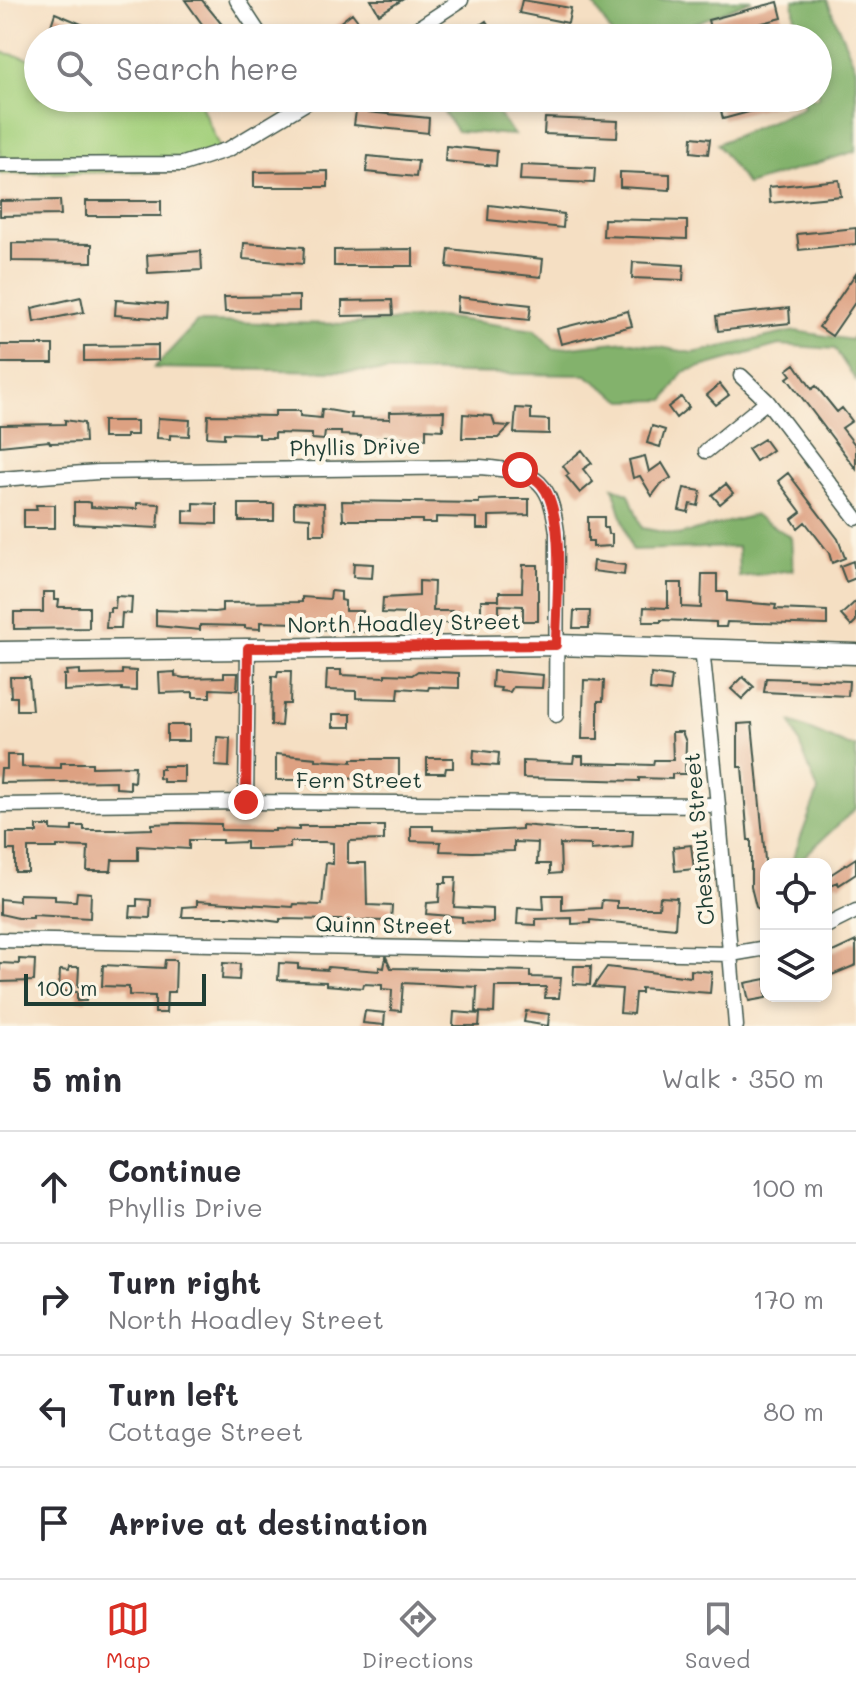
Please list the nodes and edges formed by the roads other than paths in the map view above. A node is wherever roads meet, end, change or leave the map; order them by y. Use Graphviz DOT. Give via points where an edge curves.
graph roads {
  1 [pos="237,0"];
  2 [pos="452,2"];
  3 [pos="253,24"];
  4 [pos="422,24"];
  5 [pos="288,112"];
  6 [pos="0,165"];
  7 [pos="741,376"];
  8 [pos="767,401"];
  9 [pos="706,451"];
  10 [pos="0,479"];
  11 [pos="856,518"];
  12 [pos="556,645"];
  13 [pos="248,648"];
  14 [pos="702,648"];
  15 [pos="0,652"];
  16 [pos="856,654"];
  17 [pos="556,715"];
  18 [pos="246,802"];
  19 [pos="0,805"];
  20 [pos="718,805"];
  21 [pos="856,911"];
  22 [pos="832,923"];
  23 [pos="0,940"];
  24 [pos="760,949"];
  25 [pos="731,954"];
  26 [pos="736,1026"];
  1 -- 3 [label="street"];
  2 -- 4 [label="street"];
  5 -- 6 [label="street" via="229,149 183,164"];
  7 -- 8 [label="street"];
  8 -- 9 [label="street"];
  8 -- 11 [label="street"];
  10 -- 12 [label="street, Phyllis Drive" via="98,472 520,470 540,483 553,504"];
  12 -- 13 [label="street, North Hoadley Street"];
  12 -- 14 [label="street, North Hoadley Street"];
  12 -- 17 [label="street, Phyllis Drive"];
  13 -- 15 [label="street, North Hoadley Street"];
  13 -- 18 [label="street"];
  14 -- 16 [label="street, North Hoadley Street"];
  14 -- 20 [label="street, Chestnut Street"];
  18 -- 19 [label="street, Fern Street"];
  18 -- 20 [label="street, Fern Street"];
  20 -- 25 [label="street, Chestnut Street"];
  21 -- 22 [label="street"];
  23 -- 25 [label="street, Quinn Street"];
  24 -- 25 [label="street, Quinn Street"];
  25 -- 26 [label="street, Chestnut Street"];
}
